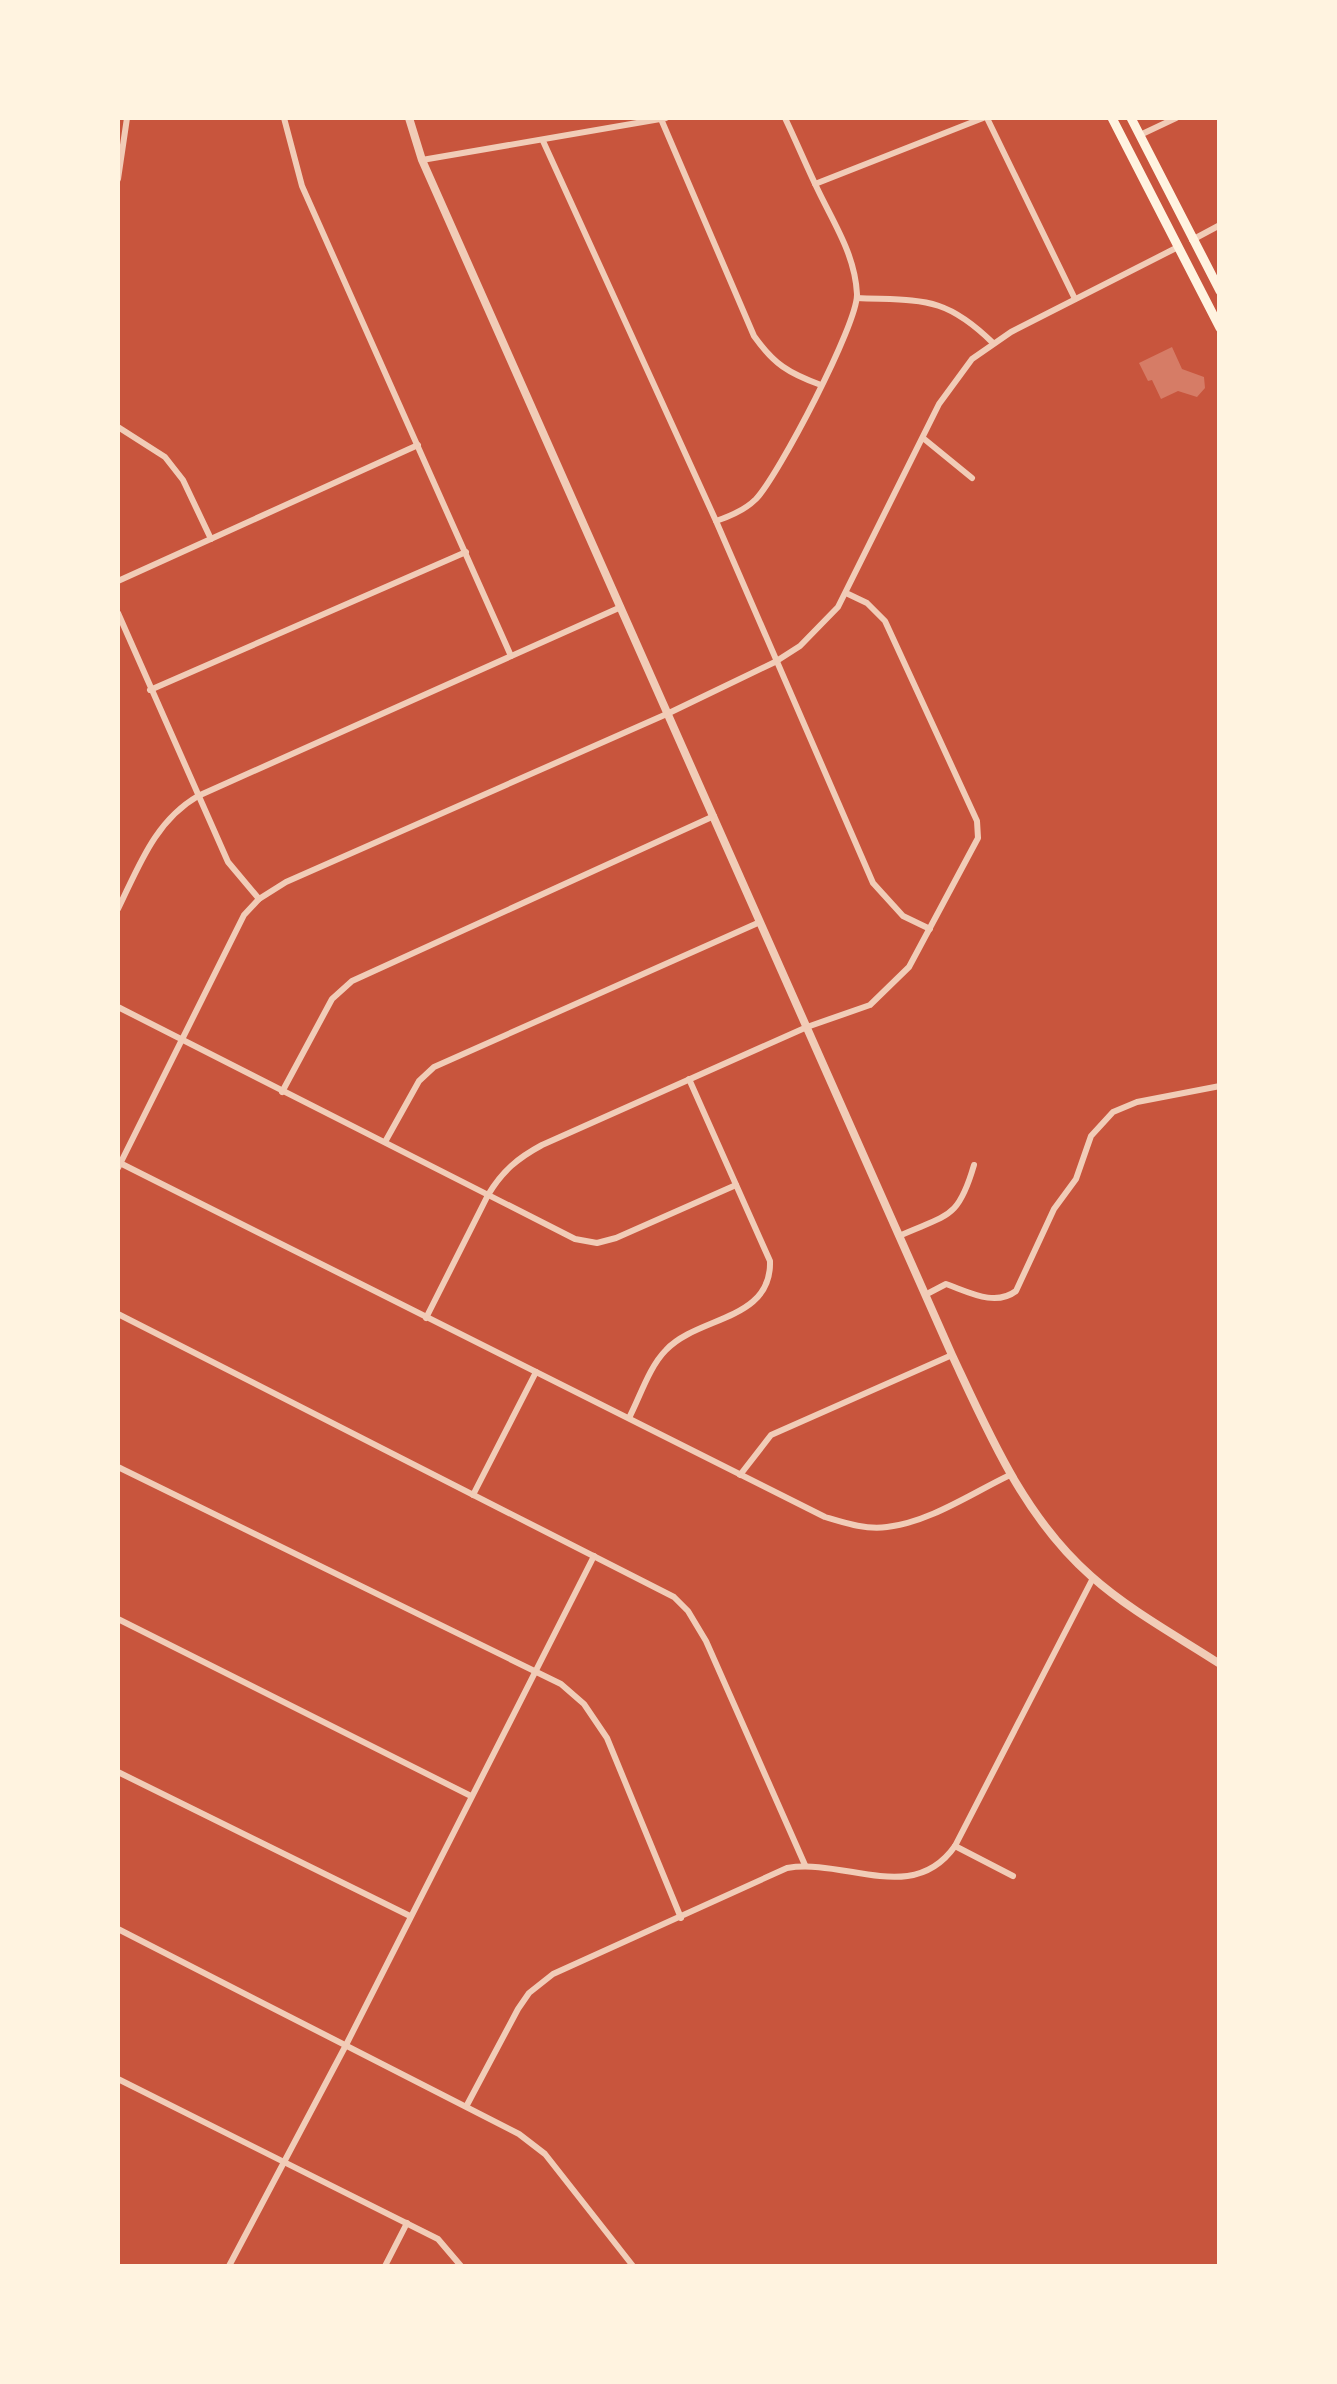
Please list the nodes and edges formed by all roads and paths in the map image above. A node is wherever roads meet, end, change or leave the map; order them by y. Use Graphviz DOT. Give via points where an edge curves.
graph roads {
  1 [pos="128,118"];
  2 [pos="284,118"];
  3 [pos="409,118"];
  4 [pos="663,118"];
  5 [pos="785,118"];
  6 [pos="985,118"];
  7 [pos="1112,118"];
  8 [pos="1131,118"];
  9 [pos="1176,118"];
  10 [pos="1140,136"];
  11 [pos="543,141"];
  12 [pos="422,160"];
  13 [pos="118,179"];
  14 [pos="815,184"];
  15 [pos="1220,225"];
  16 [pos="1192,240"];
  17 [pos="1178,247"];
  18 [pos="1220,291"];
  19 [pos="857,298"];
  20 [pos="1074,299"];
  21 [pos="1220,328"];
  22 [pos="992,343"];
  23 [pos="821,385"];
  24 [pos="118,428"];
  25 [pos="923,438"];
  26 [pos="418,445"];
  27 [pos="972,478"];
  28 [pos="716,521"];
  29 [pos="211,539"];
  30 [pos="466,552"];
  31 [pos="118,581"];
  32 [pos="846,593"];
  33 [pos="622,606"];
  34 [pos="118,613"];
  35 [pos="512,656"];
  36 [pos="775,662"];
  37 [pos="150,690"];
  38 [pos="668,713"];
  39 [pos="198,796"];
  40 [pos="715,816"];
  41 [pos="259,900"];
  42 [pos="118,909"];
  43 [pos="762,921"];
  44 [pos="930,930"];
  45 [pos="118,1007"];
  46 [pos="807,1026"];
  47 [pos="182,1039"];
  48 [pos="689,1079"];
  49 [pos="1220,1086"];
  50 [pos="282,1092"];
  51 [pos="385,1142"];
  52 [pos="118,1164"];
  53 [pos="974,1166"];
  54 [pos="736,1185"];
  55 [pos="488,1194"];
  56 [pos="899,1236"];
  57 [pos="926,1295"];
  58 [pos="118,1314"];
  59 [pos="426,1318"];
  60 [pos="952,1354"];
  61 [pos="536,1372"];
  62 [pos="629,1418"];
  63 [pos="118,1467"];
  64 [pos="740,1475"];
  65 [pos="1010,1475"];
  66 [pos="473,1495"];
  67 [pos="594,1556"];
  68 [pos="1092,1578"];
  69 [pos="118,1619"];
  70 [pos="1220,1664"];
  71 [pos="535,1670"];
  72 [pos="118,1772"];
  73 [pos="471,1796"];
  74 [pos="955,1846"];
  75 [pos="805,1865"];
  76 [pos="1012,1876"];
  77 [pos="410,1916"];
  78 [pos="681,1918"];
  79 [pos="118,1929"];
  80 [pos="346,2044"];
  81 [pos="118,2079"];
  82 [pos="467,2105"];
  83 [pos="282,2161"];
  84 [pos="407,2223"];
  85 [pos="229,2266"];
  86 [pos="385,2266"];
  87 [pos="461,2266"];
  88 [pos="633,2266"];
  1 -- 13 [label="street"];
  2 -- 26 [label="street" via="302,186"];
  3 -- 12 [label="street"];
  4 -- 11 [label="street"];
  4 -- 23 [label="street" via="754,336 789,374"];
  5 -- 14 [label="street"];
  6 -- 14 [label="street"];
  6 -- 20 [label="street"];
  7 -- 17 [label="main road"];
  8 -- 10 [label="main road"];
  9 -- 10 [label="street"];
  10 -- 16 [label="main road"];
  11 -- 12 [label="street"];
  11 -- 28 [label="street"];
  12 -- 33 [label="street"];
  14 -- 19 [label="street" via="852,258"];
  15 -- 16 [label="street"];
  16 -- 17 [label="main road"];
  16 -- 18 [label="main road"];
  17 -- 20 [label="street"];
  17 -- 21 [label="main road"];
  19 -- 22 [label="street" via="932,302 952,309"];
  19 -- 23 [label="street"];
  20 -- 22 [label="street"];
  22 -- 25 [label="street" via="952,385"];
  23 -- 28 [label="street" via="754,502"];
  24 -- 29 [label="street" via="166,456"];
  25 -- 27 [label="street"];
  25 -- 32 [label="street"];
  26 -- 29 [label="street"];
  26 -- 30 [label="street"];
  28 -- 36 [label="street"];
  29 -- 31 [label="street"];
  30 -- 35 [label="street"];
  30 -- 37 [label="street"];
  32 -- 36 [label="street" via="815,634"];
  32 -- 44 [label="street" via="885,621 977,821 978,838"];
  33 -- 35 [label="street"];
  33 -- 38 [label="street"];
  34 -- 37 [label="street"];
  35 -- 39 [label="street"];
  36 -- 38 [label="street"];
  36 -- 44 [label="street" via="873,883 904,916"];
  37 -- 39 [label="street"];
  38 -- 40 [label="street"];
  38 -- 41 [label="street" via="286,882"];
  39 -- 41 [label="street" via="228,862"];
  39 -- 42 [label="street" via="164,823"];
  40 -- 43 [label="street"];
  40 -- 50 [label="street" via="352,981 332,998"];
  41 -- 47 [label="street" via="244,915"];
  43 -- 46 [label="street"];
  43 -- 51 [label="street" via="434,1067"];
  44 -- 46 [label="street" via="909,967 870,1004"];
  45 -- 47 [label="street"];
  46 -- 48 [label="street"];
  46 -- 56 [label="street"];
  47 -- 50 [label="street"];
  47 -- 52 [label="street"];
  48 -- 54 [label="street"];
  48 -- 55 [label="street" via="517,1158"];
  49 -- 57 [label="street" via="1113,1112 1092,1136 1076,1179 1007,1298 946,1284"];
  50 -- 51 [label="street"];
  51 -- 55 [label="street"];
  52 -- 59 [label="street"];
  53 -- 56 [label="street" via="954,1212"];
  54 -- 55 [label="street" via="597,1242 575,1239"];
  54 -- 62 [label="street" via="770,1261 761,1297 682,1335 662,1352"];
  55 -- 59 [label="street"];
  56 -- 57 [label="street"];
  57 -- 60 [label="street"];
  58 -- 66 [label="street"];
  59 -- 61 [label="street"];
  60 -- 64 [label="street" via="771,1435"];
  60 -- 65 [label="street"];
  61 -- 62 [label="street"];
  61 -- 66 [label="street"];
  62 -- 64 [label="street"];
  63 -- 71 [label="street"];
  64 -- 65 [label="street" via="826,1517 884,1528 912,1522"];
  65 -- 68 [label="street" via="1037,1518"];
  66 -- 67 [label="street"];
  67 -- 71 [label="street"];
  67 -- 75 [label="street" via="656,1585 688,1611"];
  68 -- 70 [label="street"];
  68 -- 74 [label="street"];
  69 -- 73 [label="street"];
  71 -- 73 [label="street"];
  71 -- 78 [label="street" via="584,1704 607,1738"];
  72 -- 77 [label="street"];
  73 -- 77 [label="street"];
  74 -- 75 [label="street" via="921,1875 899,1879"];
  74 -- 76 [label="street"];
  75 -- 78 [label="street"];
  77 -- 80 [label="street"];
  78 -- 82 [label="street" via="553,1974 529,1993"];
  79 -- 80 [label="street"];
  80 -- 82 [label="street"];
  80 -- 83 [label="street"];
  81 -- 83 [label="street"];
  82 -- 88 [label="street" via="545,2154"];
  83 -- 84 [label="street"];
  83 -- 85 [label="street"];
  84 -- 86 [label="street"];
  84 -- 87 [label="street" via="438,2239"];
}
